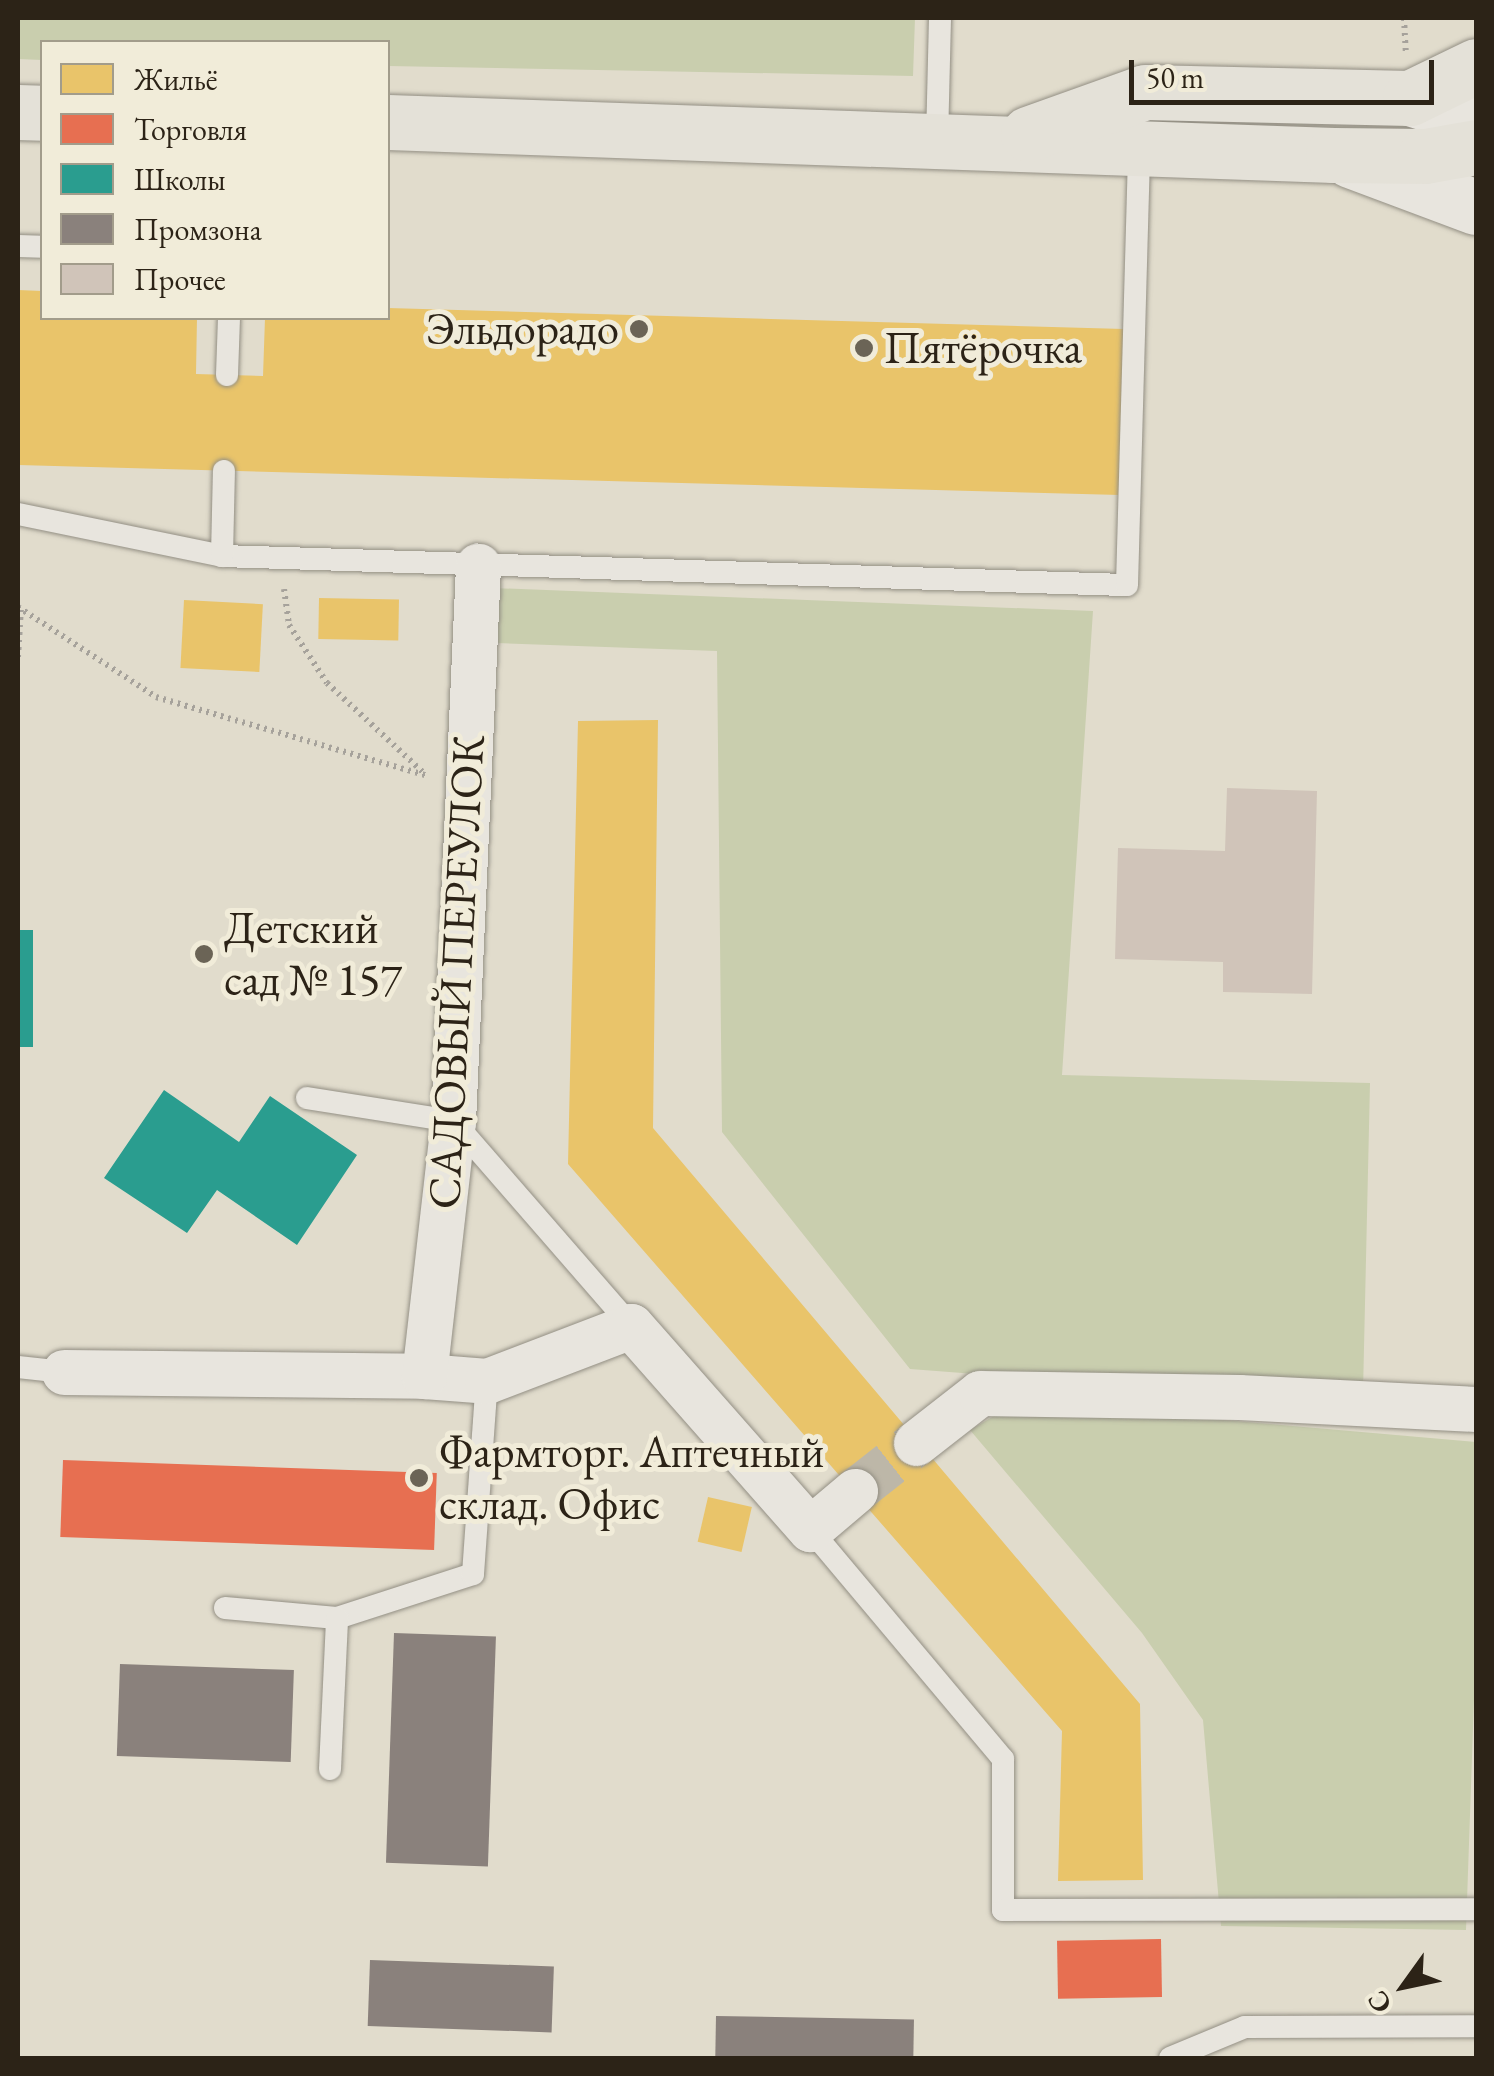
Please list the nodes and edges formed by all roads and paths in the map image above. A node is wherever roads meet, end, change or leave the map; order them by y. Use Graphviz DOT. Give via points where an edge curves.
graph roads {
  1 [pos="940,18"];
  2 [pos="1476,66"];
  3 [pos="1410,98"];
  4 [pos="1476,119"];
  5 [pos="390,122"];
  6 [pos="937,141"];
  7 [pos="1002,143"];
  8 [pos="1476,147"];
  9 [pos="1139,148"];
  10 [pos="1333,155"];
  11 [pos="1476,207"];
  12 [pos="228,320"];
  13 [pos="227,375"];
  14 [pos="224,470"];
  15 [pos="18,514"];
  16 [pos="222,556"];
  17 [pos="280,558"];
  18 [pos="478,566"];
  19 [pos="19,607"];
  20 [pos="18,658"];
  21 [pos="428,776"];
  22 [pos="468,799"];
  23 [pos="306,1098"];
  24 [pos="453,1121"];
  25 [pos="631,1326"];
  26 [pos="18,1367"];
  27 [pos="64,1372"];
  28 [pos="424,1376"];
  29 [pos="487,1381"];
  30 [pos="1476,1409"];
  31 [pos="916,1443"];
  32 [pos="855,1492"];
  33 [pos="810,1530"];
  34 [pos="225,1608"];
  35 [pos="338,1618"];
  36 [pos="330,1769"];
  37 [pos="1476,1910"];
  38 [pos="1476,2026"];
  39 [pos="1170,2058"];
  1 -- 6 [label="lane"];
  2 -- 3 [label="main road"];
  3 -- 4 [label="main road"];
  3 -- 7 [label="main road" via="1145,92"];
  5 -- 6 [label="main road"];
  6 -- 7 [label="main road"];
  7 -- 9 [label="main road"];
  8 -- 10 [label="main road" via="1425,156"];
  9 -- 10 [label="main road"];
  9 -- 18 [label="lane" via="1127,585"];
  10 -- 11 [label="main road"];
  12 -- 13 [label="lane"];
  14 -- 16 [label="lane"];
  15 -- 16 [label="lane"];
  16 -- 17 [label="lane"];
  17 -- 18 [label="lane"];
  17 -- 21 [label="path" via="289,625 327,683"];
  18 -- 22 [label="street, САДОВЫЙ ПЕРЕУЛОК"];
  19 -- 20 [label="path"];
  19 -- 21 [label="path" via="156,697"];
  21 -- 22 [label="path"];
  22 -- 24 [label="street, САДОВЫЙ ПЕРЕУЛОК"];
  23 -- 24 [label="lane"];
  24 -- 25 [label="lane"];
  24 -- 28 [label="street, САДОВЫЙ ПЕРЕУЛОК"];
  25 -- 29 [label="street"];
  25 -- 33 [label="street"];
  26 -- 27 [label="lane"];
  27 -- 28 [label="street"];
  28 -- 29 [label="street"];
  29 -- 35 [label="lane" via="473,1574"];
  30 -- 31 [label="street" via="1239,1396 980,1393"];
  32 -- 33 [label="street"];
  33 -- 37 [label="lane" via="1003,1759 1003,1910"];
  34 -- 35 [label="lane"];
  35 -- 36 [label="lane"];
  38 -- 39 [label="lane" via="1245,2027"];
}
